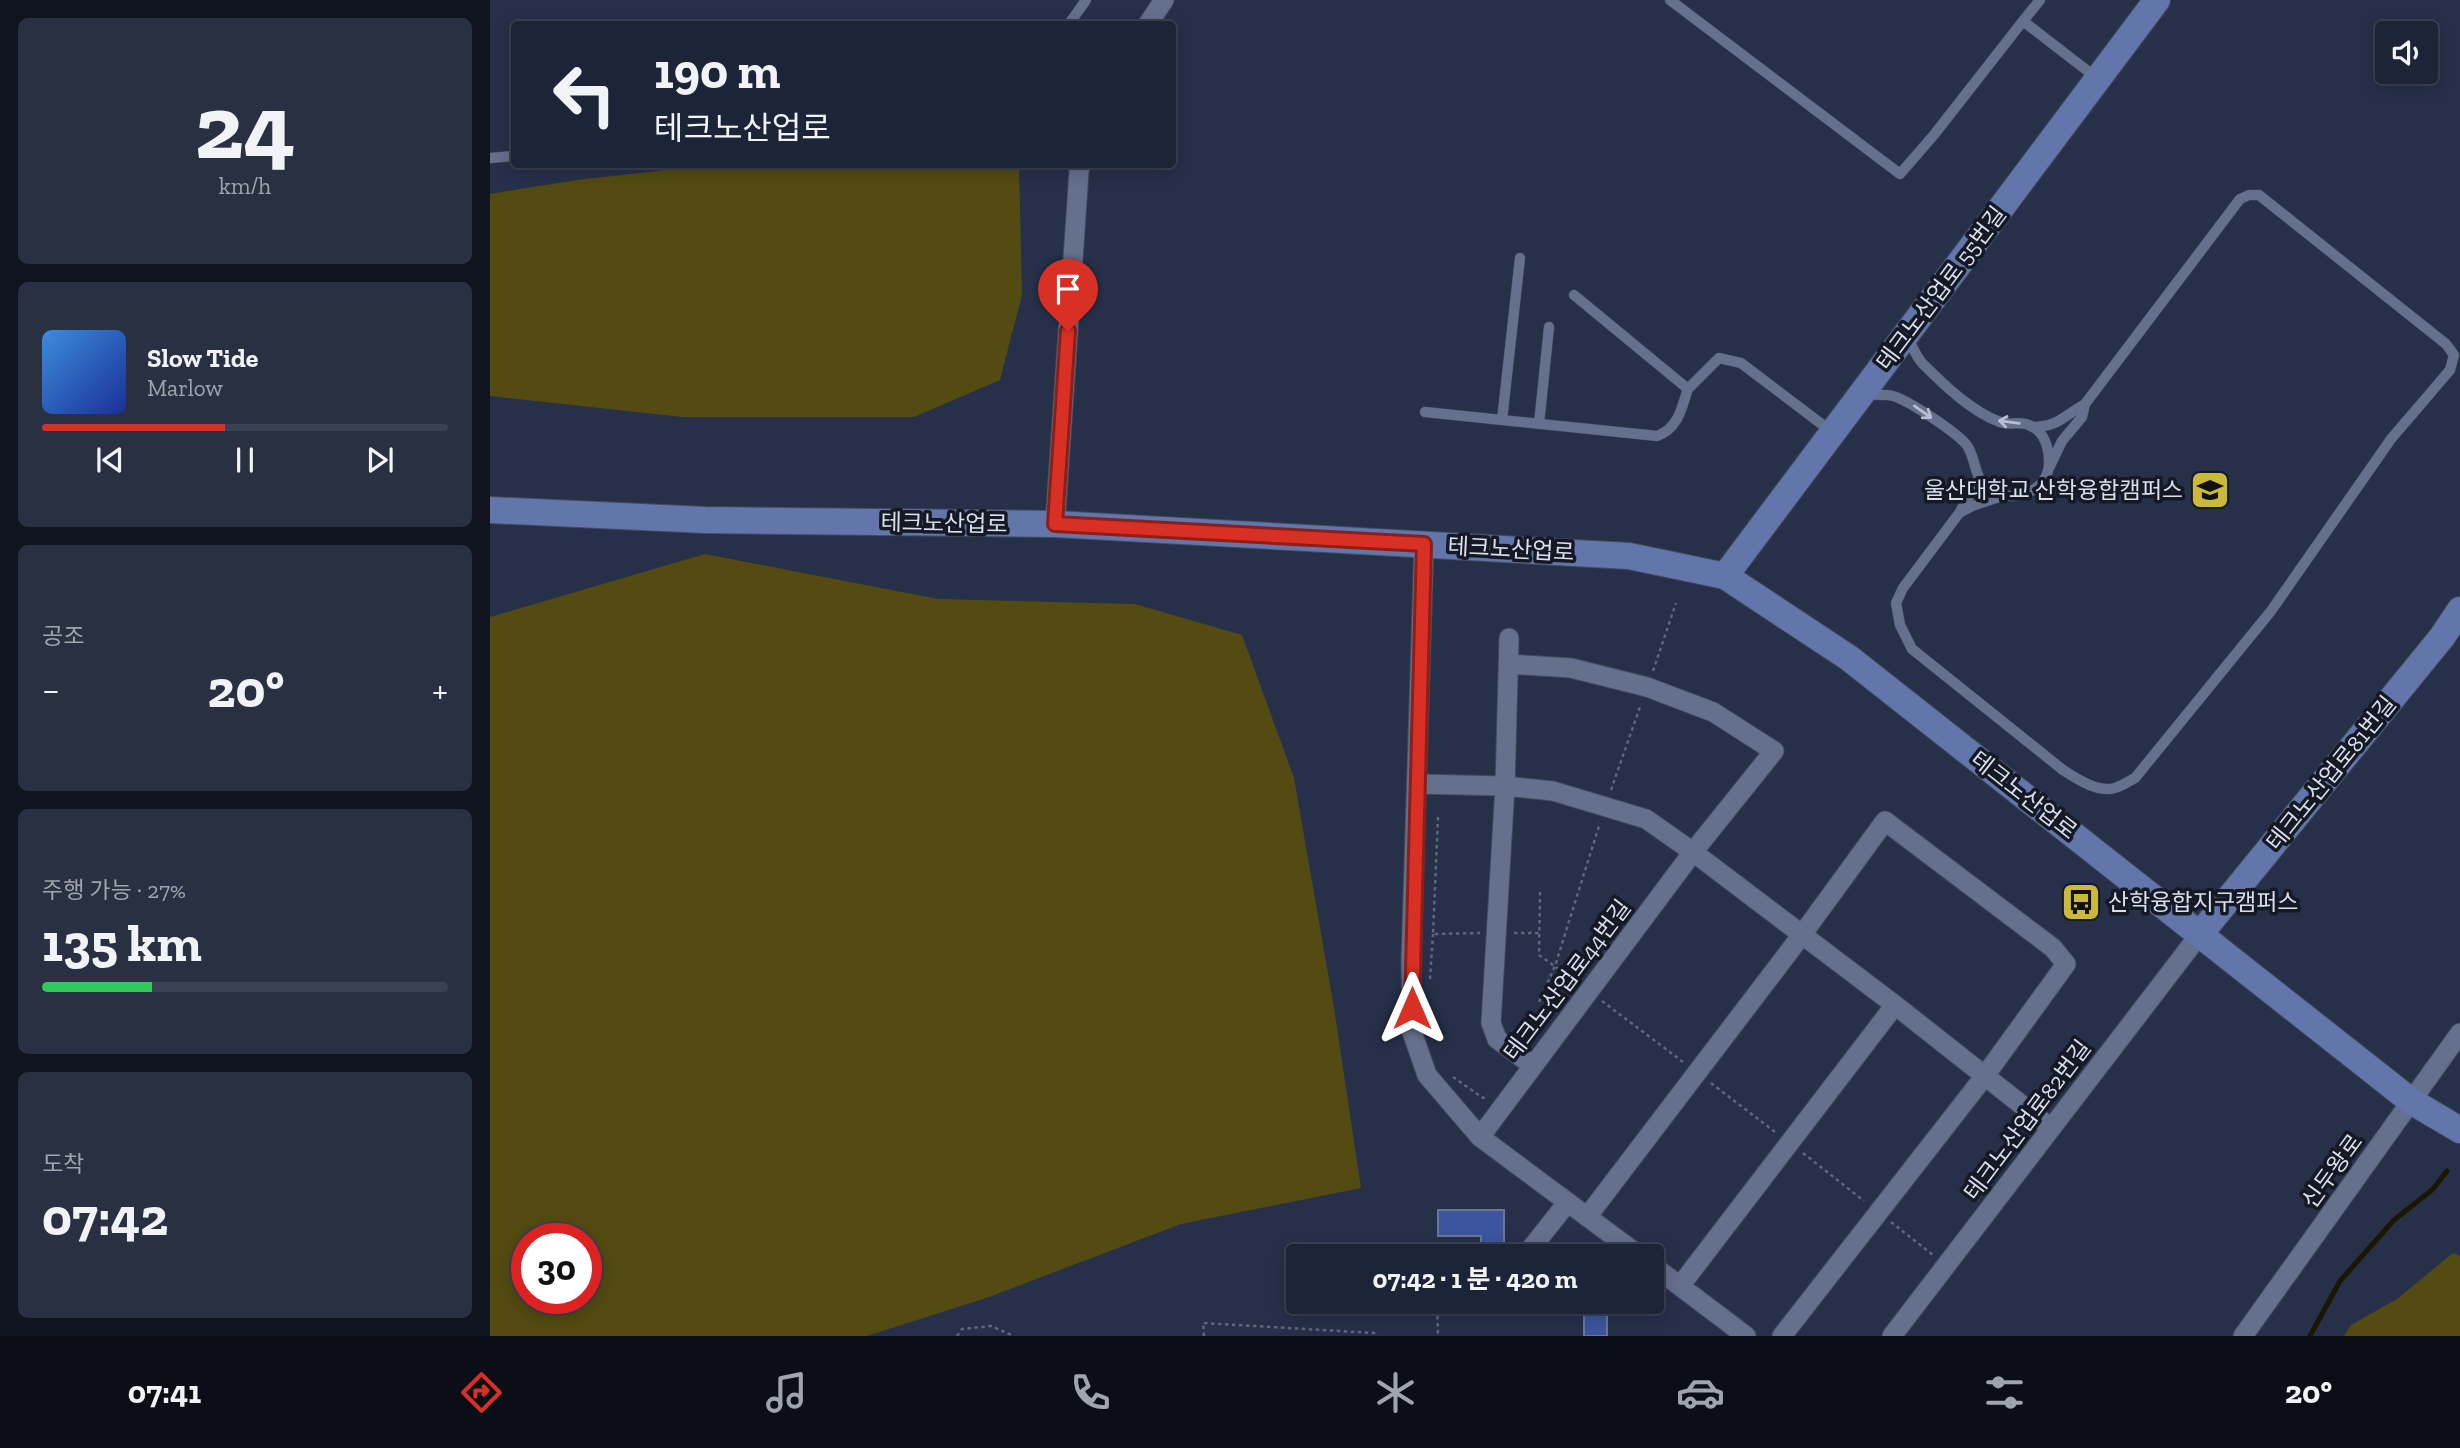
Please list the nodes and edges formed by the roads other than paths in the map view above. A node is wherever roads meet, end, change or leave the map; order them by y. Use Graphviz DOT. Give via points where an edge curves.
graph roads {
  1 [pos="1086,0"];
  2 [pos="1164,0"];
  3 [pos="1670,0"];
  4 [pos="2040,0"];
  5 [pos="2157,0"];
  6 [pos="1071,21"];
  7 [pos="1150,21"];
  8 [pos="2023,21"];
  9 [pos="2098,80"];
  10 [pos="511,156"];
  11 [pos="490,158"];
  12 [pos="1081,168"];
  13 [pos="1520,258"];
  14 [pos="1574,295"];
  15 [pos="1549,327"];
  16 [pos="1906,335"];
  17 [pos="1688,388"];
  18 [pos="1859,395"];
  19 [pos="2085,404"];
  20 [pos="1424,412"];
  21 [pos="1502,420"];
  22 [pos="1539,424"];
  23 [pos="2032,427"];
  24 [pos="1832,433"];
  25 [pos="2049,468"];
  26 [pos="1978,478"];
  27 [pos="2002,496"];
  28 [pos="490,510"];
  29 [pos="1960,512"];
  30 [pos="1055,524"];
  31 [pos="1424,544"];
  32 [pos="1725,576"];
  33 [pos="2460,610"];
  34 [pos="1509,638"];
  35 [pos="1508,664"];
  36 [pos="1417,784"];
  37 [pos="1505,786"];
  38 [pos="1693,852"];
  39 [pos="2200,934"];
  40 [pos="1801,936"];
  41 [pos="1895,1005"];
  42 [pos="2460,1033"];
  43 [pos="1533,1066"];
  44 [pos="1984,1077"];
  45 [pos="2411,1101"];
  46 [pos="2051,1128"];
  47 [pos="2460,1130"];
  48 [pos="1480,1137"];
  49 [pos="1576,1209"];
  50 [pos="1537,1244"];
  51 [pos="1545,1244"];
  52 [pos="1624,1244"];
  53 [pos="1664,1274"];
  54 [pos="1680,1286"];
  55 [pos="1746,1336"];
  56 [pos="1782,1336"];
  57 [pos="1892,1336"];
  58 [pos="2243,1336"];
  1 -- 6 [label="lane"];
  2 -- 7 [label="street"];
  3 -- 8 [label="lane" via="1900,174"];
  4 -- 8 [label="lane"];
  5 -- 9 [label="main road, 테크노산업로 55번길"];
  8 -- 9 [label="lane"];
  9 -- 16 [label="main road, 테크노산업로 55번길"];
  10 -- 11 [label="lane"];
  12 -- 30 [label="street"];
  13 -- 21 [label="lane"];
  14 -- 17 [label="lane"];
  15 -- 22 [label="lane"];
  16 -- 18 [label="main road, 테크노산업로 55번길"];
  23 -- 16 [label="lane, one-way" via="2002,424 1969,405 1922,362"];
  17 -- 22 [label="lane" via="1680,417 1657,436"];
  17 -- 24 [label="lane" via="1719,358 1741,363"];
  18 -- 24 [label="main road, 테크노산업로 55번길"];
  18 -- 26 [label="lane, one-way" via="1893,396 1918,407 1967,445"];
  19 -- 23 [label="lane" via="2060,422"];
  19 -- 25 [label="lane" via="2082,417"];
  19 -- 29 [label="lane" via="2241,199 2249,195 2259,195 2454,355 2450,370 2391,439 2271,611 2135,778 2114,789 2084,783 2063,771 1912,649 1896,603"];
  20 -- 21 [label="lane"];
  21 -- 22 [label="lane"];
  23 -- 25 [label="lane" via="2045,439"];
  24 -- 32 [label="main road, 테크노산업로 55번길"];
  25 -- 27 [label="lane" via="2034,490"];
  26 -- 27 [label="lane"];
  26 -- 29 [label="lane"];
  27 -- 29 [label="lane"];
  28 -- 30 [label="main road, 테크노산업로" via="705,520"];
  30 -- 31 [label="main road, 테크노산업로"];
  31 -- 32 [label="main road, 테크노산업로" via="1629,556"];
  31 -- 36 [label="street"];
  32 -- 39 [label="main road, 테크노산업로" via="1849,658"];
  33 -- 39 [label="main road, 테크노산업로81번길"];
  34 -- 35 [label="street"];
  35 -- 37 [label="street"];
  35 -- 38 [label="street, 테크노산업로44번길" via="1571,668 1647,687 1713,712 1774,751"];
  36 -- 37 [label="street"];
  36 -- 48 [label="street" via="1412,1032 1427,1075"];
  37 -- 38 [label="street" via="1553,790 1646,819"];
  37 -- 43 [label="street" via="1492,1023 1497,1039"];
  38 -- 40 [label="street"];
  38 -- 43 [label="street, 테크노산업로44번길"];
  39 -- 45 [label="main road, 테크노산업로"];
  39 -- 46 [label="street, 테크노산업로82번길"];
  40 -- 41 [label="street"];
  40 -- 44 [label="street" via="1885,821 2053,948 2066,964"];
  40 -- 49 [label="street" via="1697,1072"];
  41 -- 44 [label="street"];
  41 -- 54 [label="street"];
  42 -- 45 [label="street, 신두왕로"];
  43 -- 48 [label="street, 테크노산업로44번길"];
  44 -- 46 [label="street"];
  44 -- 56 [label="street"];
  45 -- 47 [label="main road, 테크노산업로"];
  45 -- 58 [label="street, 신두왕로"];
  46 -- 57 [label="street, 테크노산업로82번길"];
  48 -- 49 [label="street"];
  49 -- 50 [label="street"];
  49 -- 51 [label="street"];
  49 -- 52 [label="street"];
  53 -- 54 [label="street"];
  54 -- 55 [label="street"];
}
